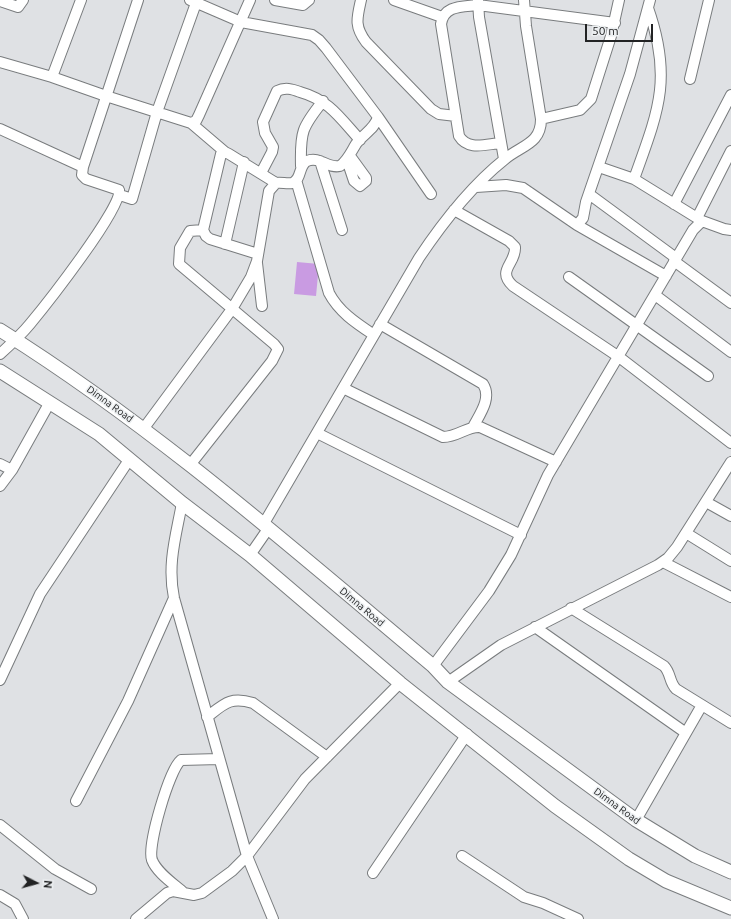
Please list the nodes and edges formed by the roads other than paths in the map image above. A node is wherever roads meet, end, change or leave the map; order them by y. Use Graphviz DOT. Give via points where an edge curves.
graph roads {
  1 [pos="23,0"];
  2 [pos="81,0"];
  3 [pos="138,0"];
  4 [pos="250,0"];
  5 [pos="275,0"];
  6 [pos="309,0"];
  7 [pos="361,0"];
  8 [pos="394,0"];
  9 [pos="524,0"];
  10 [pos="619,0"];
  11 [pos="709,0"];
  12 [pos="0,1"];
  13 [pos="193,1"];
  14 [pos="478,2"];
  15 [pos="649,4"];
  16 [pos="524,12"];
  17 [pos="442,17"];
  18 [pos="241,22"];
  19 [pos="615,23"];
  20 [pos="0,62"];
  21 [pos="52,77"];
  22 [pos="690,79"];
  23 [pos="731,95"];
  24 [pos="106,96"];
  25 [pos="324,101"];
  26 [pos="157,112"];
  27 [pos="456,116"];
  28 [pos="378,117"];
  29 [pos="541,118"];
  30 [pos="191,124"];
  31 [pos="0,129"];
  32 [pos="360,140"];
  33 [pos="502,143"];
  34 [pos="731,151"];
  35 [pos="225,152"];
  36 [pos="504,159"];
  37 [pos="320,161"];
  38 [pos="244,162"];
  39 [pos="301,166"];
  40 [pos="83,167"];
  41 [pos="598,167"];
  42 [pos="261,173"];
  43 [pos="634,179"];
  44 [pos="296,180"];
  45 [pos="276,183"];
  46 [pos="476,187"];
  47 [pos="431,194"];
  48 [pos="589,194"];
  49 [pos="120,195"];
  50 [pos="674,204"];
  51 [pos="454,210"];
  52 [pos="700,219"];
  53 [pos="577,225"];
  54 [pos="203,230"];
  55 [pos="342,230"];
  56 [pos="731,230"];
  57 [pos="225,244"];
  58 [pos="258,258"];
  59 [pos="675,260"];
  60 [pos="666,276"];
  61 [pos="569,277"];
  62 [pos="655,295"];
  63 [pos="731,303"];
  64 [pos="262,306"];
  65 [pos="232,310"];
  66 [pos="380,324"];
  67 [pos="636,327"];
  68 [pos="0,330"];
  69 [pos="374,335"];
  70 [pos="15,340"];
  71 [pos="731,352"];
  72 [pos="0,354"];
  73 [pos="619,357"];
  74 [pos="0,371"];
  75 [pos="708,376"];
  76 [pos="343,388"];
  77 [pos="50,402"];
  78 [pos="473,427"];
  79 [pos="144,428"];
  80 [pos="317,433"];
  81 [pos="731,443"];
  82 [pos="129,460"];
  83 [pos="556,462"];
  84 [pos="0,464"];
  85 [pos="190,465"];
  86 [pos="730,466"];
  87 [pos="12,470"];
  88 [pos="0,486"];
  89 [pos="706,502"];
  90 [pos="182,503"];
  91 [pos="731,516"];
  92 [pos="266,527"];
  93 [pos="686,533"];
  94 [pos="520,535"];
  95 [pos="250,555"];
  96 [pos="731,561"];
  97 [pos="663,562"];
  98 [pos="731,597"];
  99 [pos="174,598"];
  100 [pos="571,608"];
  101 [pos="535,627"];
  102 [pos="433,666"];
  103 [pos="0,680"];
  104 [pos="448,682"];
  105 [pos="400,683"];
  106 [pos="702,705"];
  107 [pos="207,717"];
  108 [pos="731,723"];
  109 [pos="686,733"];
  110 [pos="467,734"];
  111 [pos="327,757"];
  112 [pos="218,759"];
  113 [pos="76,801"];
  114 [pos="636,820"];
  115 [pos="0,825"];
  116 [pos="246,856"];
  117 [pos="462,856"];
  118 [pos="731,872"];
  119 [pos="373,873"];
  120 [pos="91,889"];
  121 [pos="184,894"];
  122 [pos="0,895"];
  123 [pos="731,908"];
  124 [pos="23,919"];
  125 [pos="136,919"];
  126 [pos="273,919"];
  127 [pos="578,919"];
  1 -- 12 [label="street" via="18,7"];
  2 -- 21 [label="street"];
  3 -- 24 [label="street"];
  4 -- 18 [label="street"];
  5 -- 6 [label="street" via="303,5"];
  7 -- 27 [label="street" via="357,25 366,42 430,109 439,114"];
  8 -- 17 [label="street"];
  9 -- 16 [label="street"];
  10 -- 19 [label="street"];
  11 -- 22 [label="street"];
  13 -- 18 [label="street"];
  13 -- 26 [label="street"];
  14 -- 16 [label="street"];
  14 -- 17 [label="street" via="446,11"];
  14 -- 33 [label="street"];
  15 -- 41 [label="street" via="630,74"];
  15 -- 43 [label="street" via="658,39 661,90 653,126"];
  16 -- 19 [label="street"];
  16 -- 29 [label="street"];
  17 -- 27 [label="street"];
  18 -- 28 [label="street" via="312,35 319,40"];
  18 -- 30 [label="street" via="199,115"];
  19 -- 29 [label="street" via="595,92 586,105 576,112"];
  20 -- 21 [label="street"];
  21 -- 24 [label="street"];
  23 -- 50 [label="street"];
  24 -- 26 [label="street"];
  24 -- 40 [label="street"];
  25 -- 32 [label="street"];
  25 -- 39 [label="street" via="304,127 300,143"];
  25 -- 42 [label="street" via="291,89 277,91 263,122 265,133 273,147"];
  26 -- 30 [label="street"];
  26 -- 49 [label="street" via="132,199"];
  27 -- 33 [label="street" via="459,136 463,143"];
  28 -- 32 [label="street" via="376,123"];
  28 -- 47 [label="street"];
  29 -- 36 [label="street" via="538,136"];
  30 -- 35 [label="street"];
  31 -- 40 [label="street"];
  32 -- 37 [label="street" via="349,158 340,166 335,167"];
  33 -- 36 [label="street"];
  34 -- 52 [label="street"];
  35 -- 38 [label="street"];
  35 -- 54 [label="street" via="219,160"];
  36 -- 46 [label="street"];
  37 -- 39 [label="street" via="306,162"];
  37 -- 55 [label="street"];
  38 -- 42 [label="street"];
  38 -- 57 [label="street"];
  39 -- 44 [label="street"];
  40 -- 49 [label="street" via="82,175 86,179 115,188 119,190"];
  41 -- 43 [label="street"];
  41 -- 48 [label="street"];
  42 -- 45 [label="street"];
  43 -- 50 [label="street"];
  44 -- 45 [label="street" via="292,183"];
  44 -- 69 [label="street" via="329,293 343,313"];
  45 -- 58 [label="street" via="269,192"];
  46 -- 51 [label="street"];
  46 -- 53 [label="street" via="506,185 523,188"];
  48 -- 53 [label="street" via="583,218"];
  48 -- 59 [label="street"];
  49 -- 70 [label="street" via="107,222"];
  50 -- 52 [label="street"];
  51 -- 66 [label="street" via="419,258"];
  51 -- 73 [label="street" via="515,247 516,253 505,274 513,286"];
  52 -- 56 [label="street"];
  52 -- 59 [label="street"];
  53 -- 60 [label="street"];
  54 -- 57 [label="street" via="210,239"];
  54 -- 65 [label="street" via="190,231 180,248 179,264"];
  57 -- 58 [label="street"];
  58 -- 64 [label="street"];
  58 -- 65 [label="street" via="251,277"];
  59 -- 60 [label="street"];
  59 -- 63 [label="street"];
  60 -- 62 [label="street"];
  61 -- 67 [label="street"];
  62 -- 67 [label="street"];
  62 -- 71 [label="street"];
  65 -- 79 [label="street"];
  65 -- 85 [label="street" via="278,349 272,361"];
  66 -- 69 [label="street"];
  66 -- 78 [label="street" via="483,384 487,390 486,398"];
  67 -- 73 [label="street"];
  67 -- 75 [label="street"];
  68 -- 70 [label="street, Dimna Road"];
  69 -- 76 [label="street"];
  70 -- 72 [label="street"];
  70 -- 79 [label="street, Dimna Road"];
  73 -- 81 [label="street"];
  73 -- 83 [label="street"];
  74 -- 77 [label="street"];
  76 -- 78 [label="street" via="442,436 458,435"];
  76 -- 80 [label="street"];
  77 -- 82 [label="street" via="99,434"];
  77 -- 87 [label="street"];
  78 -- 83 [label="street" via="488,430"];
  79 -- 85 [label="street, Dimna Road"];
  80 -- 92 [label="street"];
  80 -- 94 [label="street"];
  82 -- 90 [label="street"];
  82 -- 103 [label="street" via="40,594"];
  83 -- 94 [label="street"];
  84 -- 87 [label="street"];
  85 -- 92 [label="street, Dimna Road"];
  86 -- 89 [label="street"];
  87 -- 88 [label="street"];
  89 -- 91 [label="street"];
  89 -- 93 [label="street"];
  90 -- 95 [label="street"];
  90 -- 99 [label="street" via="171,557 170,579"];
  92 -- 95 [label="street"];
  92 -- 102 [label="street, Dimna Road"];
  93 -- 96 [label="street"];
  93 -- 97 [label="street"];
  94 -- 102 [label="street" via="489,590"];
  95 -- 105 [label="street"];
  97 -- 98 [label="street"];
  97 -- 100 [label="street"];
  99 -- 107 [label="street"];
  99 -- 113 [label="street" via="128,701"];
  100 -- 101 [label="street"];
  100 -- 106 [label="street" via="664,666 669,671 671,684"];
  101 -- 104 [label="street" via="489,652"];
  101 -- 109 [label="street"];
  102 -- 104 [label="street, Dimna Road"];
  104 -- 114 [label="street, Dimna Road"];
  105 -- 110 [label="street"];
  105 -- 111 [label="street"];
  106 -- 108 [label="street"];
  106 -- 109 [label="street"];
  107 -- 111 [label="street" via="233,700 253,703"];
  107 -- 112 [label="street"];
  109 -- 114 [label="street"];
  110 -- 119 [label="street"];
  110 -- 123 [label="street" via="555,806 628,859 666,881"];
  111 -- 116 [label="street" via="305,779"];
  112 -- 116 [label="street"];
  112 -- 121 [label="street" via="181,760 176,764 152,840 152,858 156,866"];
  114 -- 118 [label="street, Dimna Road" via="696,856"];
  115 -- 120 [label="street" via="55,869"];
  116 -- 121 [label="street" via="210,889 194,895"];
  116 -- 126 [label="street"];
  117 -- 127 [label="street" via="524,897"];
  121 -- 125 [label="street" via="173,891 167,894"];
  122 -- 124 [label="street" via="15,904"];
}
